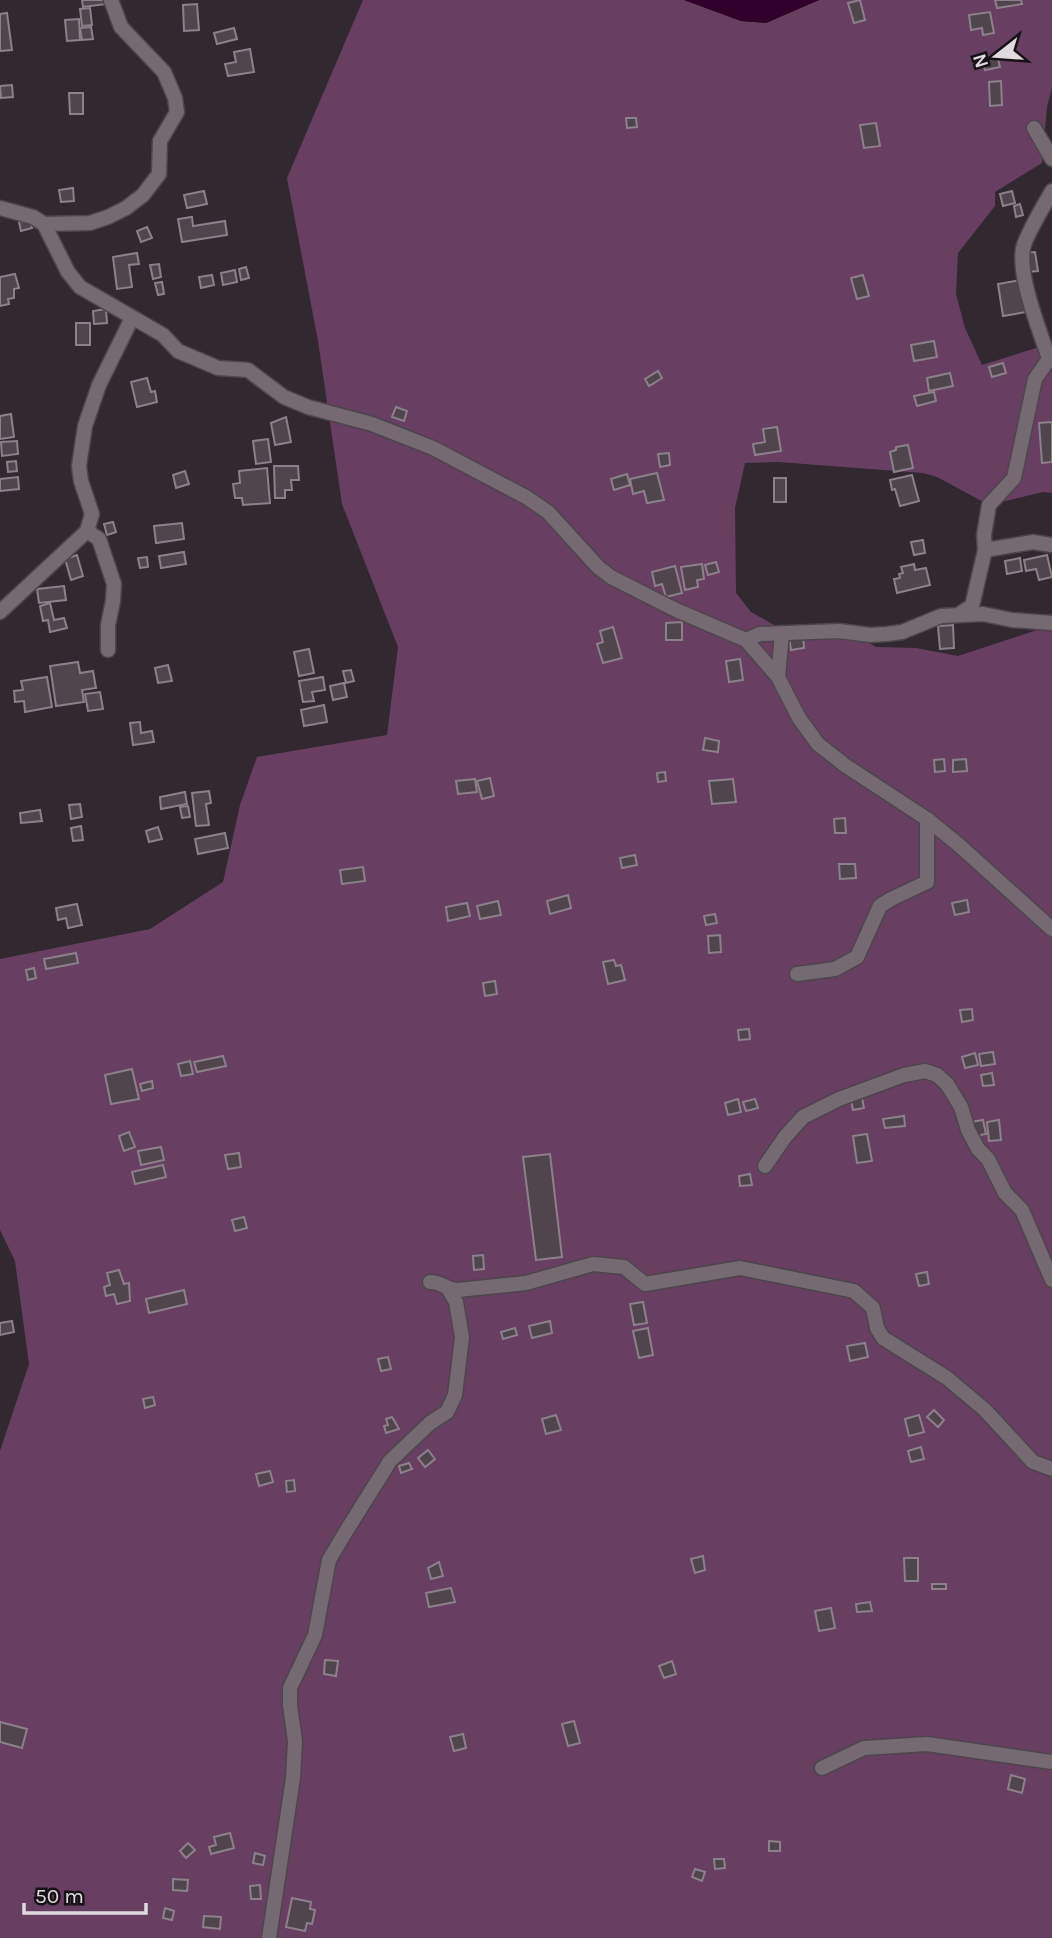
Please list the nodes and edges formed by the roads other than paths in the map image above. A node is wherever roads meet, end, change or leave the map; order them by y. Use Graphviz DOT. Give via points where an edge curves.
graph roads {
  1 [pos="111,0"];
  2 [pos="1034,128"];
  3 [pos="1052,159"];
  4 [pos="1052,191"];
  5 [pos="0,208"];
  6 [pos="44,224"];
  7 [pos="132,317"];
  8 [pos="88,531"];
  9 [pos="1052,545"];
  10 [pos="985,550"];
  11 [pos="0,612"];
  12 [pos="958,615"];
  13 [pos="1052,623"];
  14 [pos="782,634"];
  15 [pos="746,640"];
  16 [pos="108,650"];
  17 [pos="778,677"];
  18 [pos="927,819"];
  19 [pos="1052,929"];
  20 [pos="797,974"];
  21 [pos="765,1166"];
  22 [pos="1052,1280"];
  23 [pos="430,1282"];
  24 [pos="449,1290"];
  25 [pos="1052,1469"];
  26 [pos="1052,1762"];
  27 [pos="822,1768"];
  28 [pos="268,1938"];
  1 -- 6 [label="street" via="121,27 164,72 174,97 177,112 160,141 159,174 143,195 108,217 90,223"];
  2 -- 3 [label="street"];
  4 -- 10 [label="street" via="1023,247 1025,278 1049,359 1035,379 1014,478 989,505"];
  5 -- 6 [label="street" via="33,216"];
  6 -- 7 [label="street" via="80,287"];
  7 -- 8 [label="street" via="99,384 85,426 79,466 92,514"];
  7 -- 15 [label="street" via="163,335 178,351 218,369 248,370 284,397 433,448 548,512 611,577"];
  8 -- 11 [label="street"];
  8 -- 16 [label="street" via="99,540 114,584"];
  9 -- 10 [label="street" via="1033,542"];
  10 -- 12 [label="street" via="972,606"];
  12 -- 13 [label="street"];
  12 -- 14 [label="street" via="887,634"];
  14 -- 15 [label="street" via="760,634"];
  14 -- 17 [label="street"];
  15 -- 17 [label="street"];
  17 -- 18 [label="street" via="818,744"];
  18 -- 19 [label="street"];
  18 -- 20 [label="street" via="927,882 880,906 857,957 835,969"];
  21 -- 22 [label="street" via="803,1117 904,1075 937,1075 961,1107 968,1130 1005,1193 1022,1210"];
  23 -- 24 [label="street"];
  24 -- 25 [label="street" via="526,1283 593,1264 624,1267 645,1284 740,1268 854,1291 873,1308 883,1338 947,1378 985,1410 1033,1462"];
  24 -- 28 [label="street" via="457,1302 462,1336 455,1395 447,1412 390,1461 334,1551 315,1635 290,1688 293,1779"];
  26 -- 27 [label="street" via="927,1744 864,1748"];
}
